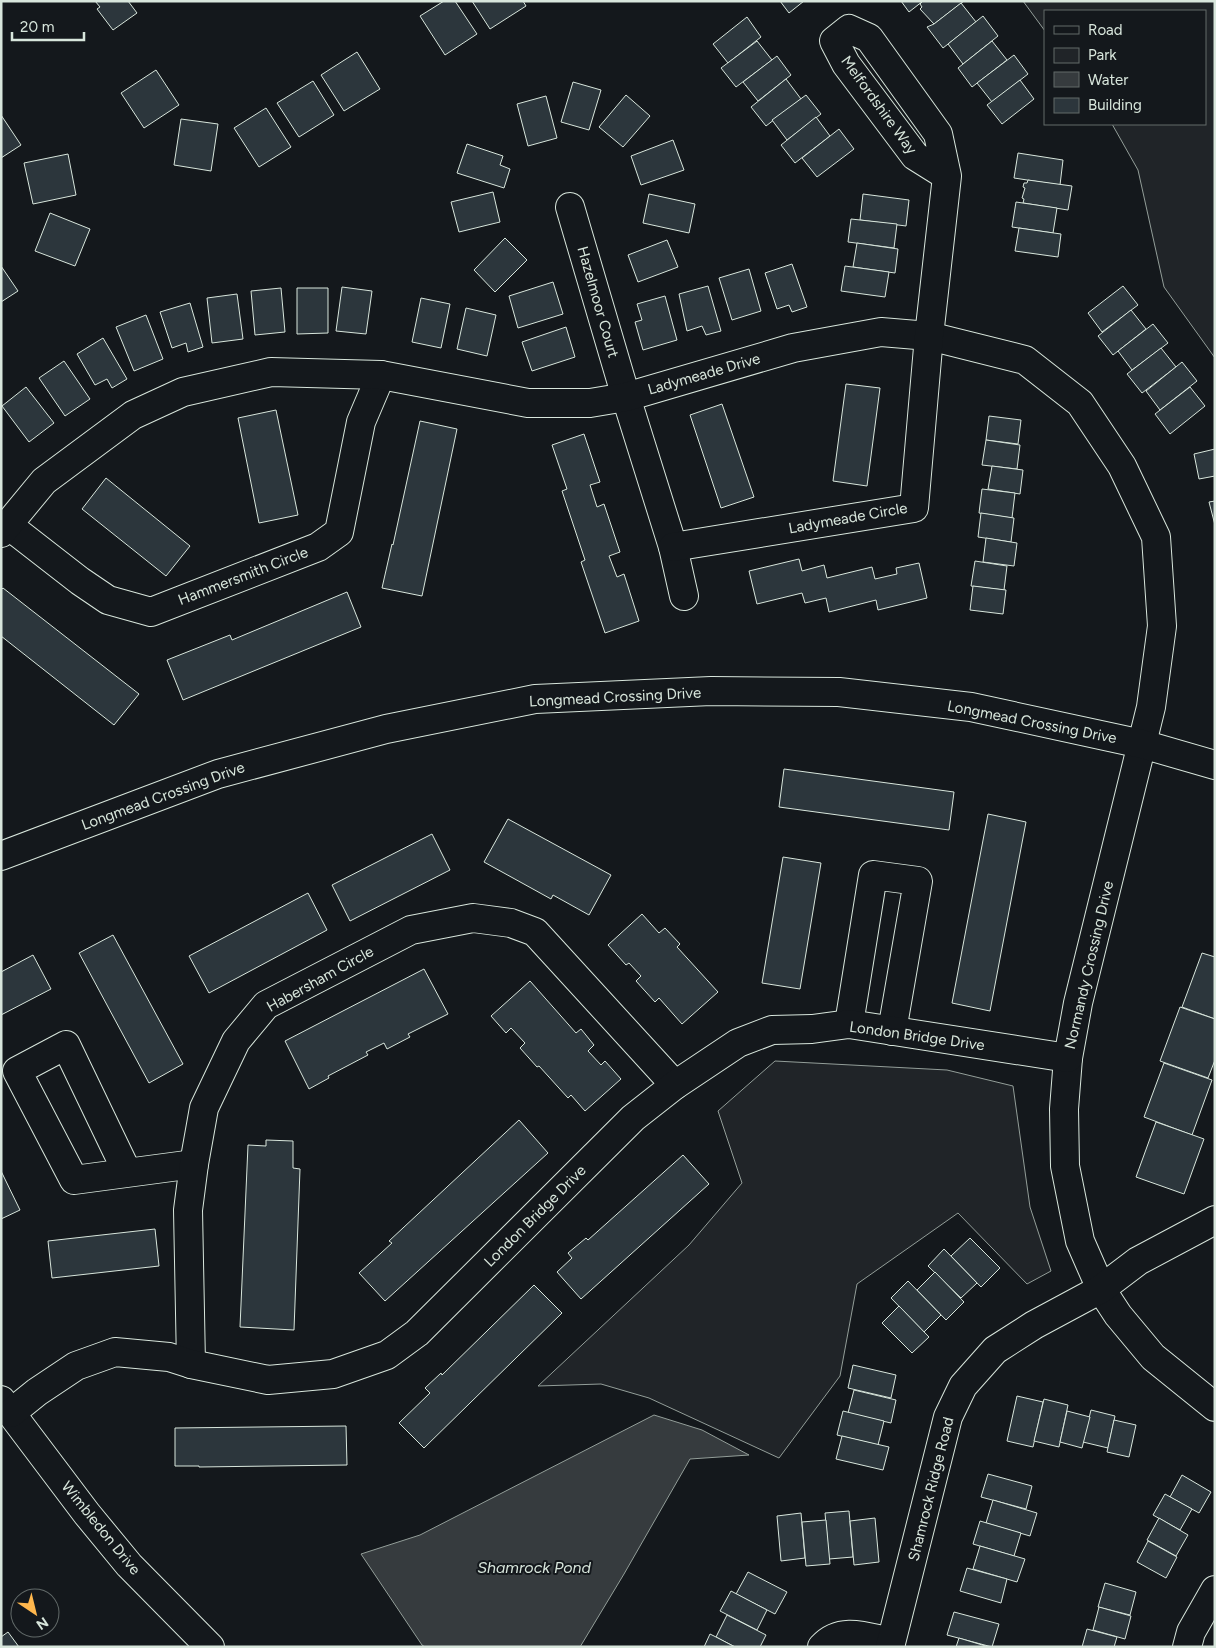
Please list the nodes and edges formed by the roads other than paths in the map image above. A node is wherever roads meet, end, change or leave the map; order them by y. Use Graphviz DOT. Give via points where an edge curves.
graph roads {
  1 [pos="947,176"];
  2 [pos="570,207"];
  3 [pos="928,336"];
  4 [pos="381,375"];
  5 [pos="626,397"];
  6 [pos="5,529"];
  7 [pos="673,547"];
  8 [pos="684,596"];
  9 [pos="1142,744"];
  10 [pos="1215,764"];
  11 [pos="1,856"];
  12 [pos="850,1024"];
  13 [pos="892,1031"];
  14 [pos="1068,1058"];
  15 [pos="674,1085"];
  16 [pos="194,1164"];
  17 [pos="127,1172"];
  18 [pos="1215,1220"];
  19 [pos="1101,1289"];
  20 [pos="191,1364"];
  21 [pos="6,1407"];
  22 [pos="1215,1407"];
  23 [pos="1215,1590"];
  24 [pos="891,1644"];
  25 [pos="210,1647"];
  26 [pos="822,1647"];
  27 [pos="1187,1647"];
  1 -- 1 [label="street, Melfordshire Way" via="938,134 868,38 849,29 834,42 846,64 914,156"];
  1 -- 3 [label="street, Melfordshire Way"];
  2 -- 5 [label="street, Hazelmoor Court"];
  3 -- 5 [label="street, Ladymeade Drive" via="881,332 793,348"];
  3 -- 7 [label="street, Ladymeade Circle" via="914,508"];
  3 -- 9 [label="street, Ladymeade Drive" via="1025,360 1080,404 1122,466 1156,537 1162,626"];
  4 -- 5 [label="street, Ladymeade Drive" via="528,403 590,403"];
  4 -- 6 [label="street, Ladymeade Drive" via="271,372 183,392 132,415 44,480"];
  4 -- 6 [label="street, Hammersmith Circle" via="361,422 339,532 318,547 151,612 108,600"];
  5 -- 7 [label="street"];
  7 -- 8 [label="street"];
  9 -- 10 [label="street, Longmead Crossing Drive"];
  9 -- 11 [label="street, Longmead Crossing Drive" via="971,707 839,692 711,691 535,699 386,729 218,774"];
  9 -- 14 [label="street, Normandy Crossing Drive" via="1078,1003"];
  12 -- 13 [label="street, London Bridge Drive"];
  12 -- 13 [label="street" via="873,875 918,881"];
  12 -- 15 [label="street, London Bridge Drive" via="772,1030 738,1043"];
  13 -- 14 [label="street, London Bridge Drive"];
  14 -- 19 [label="street, Normandy Crossing Drive" via="1064,1109 1065,1166 1080,1240"];
  15 -- 16 [label="street, Habersham Circle" via="535,932 512,923 473,918 411,930 266,1006 236,1041 204,1108"];
  15 -- 20 [label="street, London Bridge Drive" via="633,1118 417,1332 387,1355 333,1374 268,1380"];
  16 -- 17 [label="street"];
  16 -- 20 [label="street, Habersham Circle" via="188,1210"];
  17 -- 17 [label="street" via="74,1180 16,1071 66,1045"];
  18 -- 19 [label="street, Shamrock Ridge Road" via="1138,1261"];
  19 -- 22 [label="street, Normandy Crossing Drive" via="1153,1357"];
  19 -- 24 [label="street, Shamrock Ridge Road" via="1034,1324 995,1350 963,1386 948,1417"];
  20 -- 21 [label="street, London Bridge Drive" via="169,1357 115,1352 76,1366 37,1392"];
  21 -- 25 [label="street, Wimbledon Drive" via="129,1565"];
  23 -- 27 [label="street" via="1191,1632"];
  24 -- 26 [label="street, Shamrock Ridge Road" via="852,1634 830,1638"];
}
